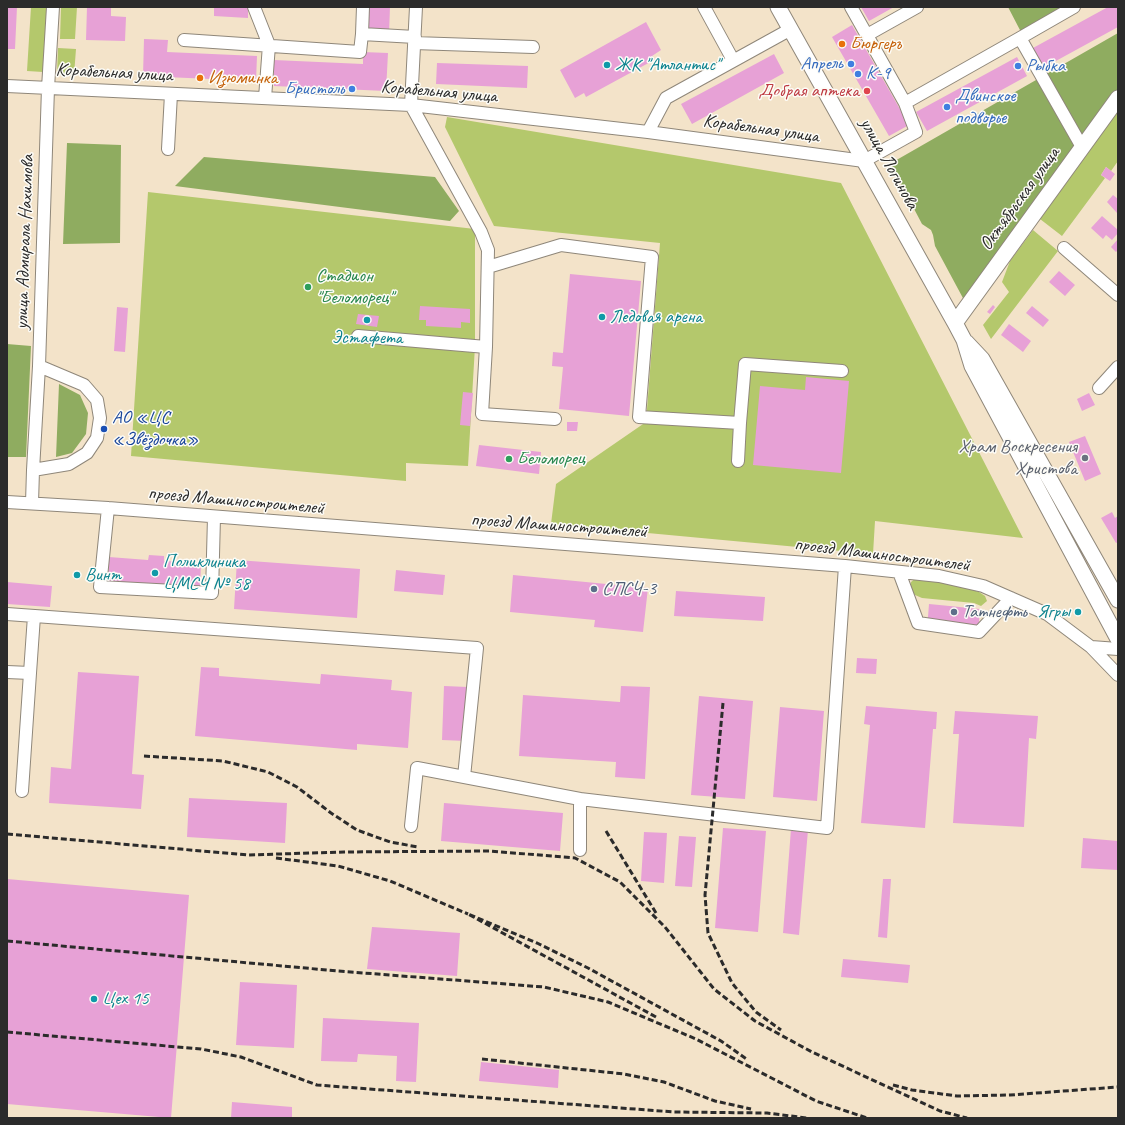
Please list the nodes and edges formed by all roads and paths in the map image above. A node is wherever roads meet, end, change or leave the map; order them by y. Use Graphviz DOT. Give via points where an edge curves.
graph roads {
  1 [pos="53,7"];
  2 [pos="254,7"];
  3 [pos="363,7"];
  4 [pos="416,7"];
  5 [pos="704,7"];
  6 [pos="778,7"];
  7 [pos="851,7"];
  8 [pos="917,7"];
  9 [pos="1074,7"];
  10 [pos="791,29"];
  11 [pos="362,34"];
  12 [pos="867,35"];
  13 [pos="1020,38"];
  14 [pos="184,40"];
  15 [pos="415,40"];
  16 [pos="269,45"];
  17 [pos="533,47"];
  18 [pos="733,60"];
  19 [pos="7,86"];
  20 [pos="48,88"];
  21 [pos="171,94"];
  22 [pos="265,98"];
  23 [pos="1118,98"];
  24 [pos="905,103"];
  25 [pos="411,105"];
  26 [pos="648,132"];
  27 [pos="1082,147"];
  28 [pos="168,148"];
  29 [pos="864,161"];
  30 [pos="1064,248"];
  31 [pos="488,268"];
  32 [pos="1118,296"];
  33 [pos="955,323"];
  34 [pos="358,336"];
  35 [pos="964,340"];
  36 [pos="486,347"];
  37 [pos="39,366"];
  38 [pos="1118,367"];
  39 [pos="842,371"];
  40 [pos="1099,388"];
  41 [pos="555,419"];
  42 [pos="740,423"];
  43 [pos="738,461"];
  44 [pos="33,470"];
  45 [pos="7,502"];
  46 [pos="32,503"];
  47 [pos="108,508"];
  48 [pos="214,517"];
  49 [pos="845,566"];
  50 [pos="899,572"];
  51 [pos="1011,598"];
  52 [pos="1118,600"];
  53 [pos="7,614"];
  54 [pos="34,616"];
  55 [pos="1118,639"];
  56 [pos="1091,646"];
  57 [pos="1118,648"];
  58 [pos="7,672"];
  59 [pos="30,673"];
  60 [pos="1118,675"];
  61 [pos="464,777"];
  62 [pos="22,791"];
  63 [pos="580,799"];
  64 [pos="411,826"];
  65 [pos="580,850"];
  1 -- 20 [label="street, улица Адмирала Нахимова"];
  2 -- 16 [label="street"];
  3 -- 11 [label="street"];
  4 -- 15 [label="street"];
  5 -- 18 [label="street"];
  6 -- 10 [label="main road, улица Логинова"];
  7 -- 12 [label="street"];
  8 -- 12 [label="street"];
  9 -- 13 [label="street"];
  10 -- 18 [label="street"];
  10 -- 29 [label="main road, улица Логинова"];
  11 -- 15 [label="street"];
  11 -- 16 [label="street" via="360,52"];
  12 -- 24 [label="street"];
  13 -- 24 [label="street"];
  13 -- 27 [label="street"];
  14 -- 16 [label="street"];
  15 -- 17 [label="street"];
  15 -- 25 [label="street"];
  16 -- 22 [label="street"];
  18 -- 26 [label="street" via="666,98"];
  19 -- 20 [label="street, Корабельная улица"];
  20 -- 21 [label="street, Корабельная улица"];
  20 -- 37 [label="street, улица Адмирала Нахимова"];
  21 -- 22 [label="street, Корабельная улица"];
  21 -- 28 [label="street"];
  22 -- 25 [label="street, Корабельная улица"];
  23 -- 27 [label="main road, Октябрьская улица"];
  24 -- 29 [label="street" via="916,132"];
  25 -- 26 [label="street, Корабельная улица"];
  25 -- 31 [label="street" via="481,232 488,250"];
  26 -- 29 [label="street, Корабельная улица"];
  27 -- 33 [label="main road, Октябрьская улица"];
  29 -- 33 [label="main road, улица Логинова"];
  30 -- 32 [label="street"];
  31 -- 36 [label="street"];
  31 -- 42 [label="street" via="561,245 652,257 639,417"];
  33 -- 35 [label="main road, улица Логинова"];
  34 -- 36 [label="street"];
  35 -- 52 [label="main road, улица Логинова" via="982,359"];
  35 -- 55 [label="main road, улица Логинова" via="972,366"];
  36 -- 41 [label="street" via="482,414"];
  37 -- 44 [label="street, улица Адмирала Нахимова"];
  37 -- 44 [label="street" via="84,385 97,400 100,418 97,438 87,453 69,464"];
  38 -- 40 [label="street"];
  39 -- 42 [label="street" via="745,364"];
  42 -- 43 [label="street"];
  44 -- 46 [label="street, улица Адмирала Нахимова"];
  45 -- 46 [label="street, проезд Машиностроителей"];
  46 -- 47 [label="street, проезд Машиностроителей"];
  47 -- 48 [label="street, проезд Машиностроителей"];
  47 -- 48 [label="street" via="100,587 212,593"];
  48 -- 49 [label="street, проезд Машиностроителей"];
  49 -- 50 [label="street, проезд Машиностроителей"];
  49 -- 63 [label="street" via="827,828"];
  50 -- 51 [label="street, проезд Машиностроителей" via="939,576 983,586"];
  50 -- 51 [label="street" via="918,623 979,632"];
  51 -- 56 [label="street, проезд Машиностроителей" via="1047,614"];
  53 -- 54 [label="street"];
  54 -- 59 [label="street"];
  54 -- 61 [label="street" via="477,648"];
  56 -- 57 [label="street"];
  56 -- 60 [label="street, проезд Машиностроителей"];
  58 -- 59 [label="street"];
  59 -- 62 [label="street"];
  61 -- 63 [label="street"];
  61 -- 64 [label="street" via="417,768"];
  63 -- 65 [label="street"];
}
